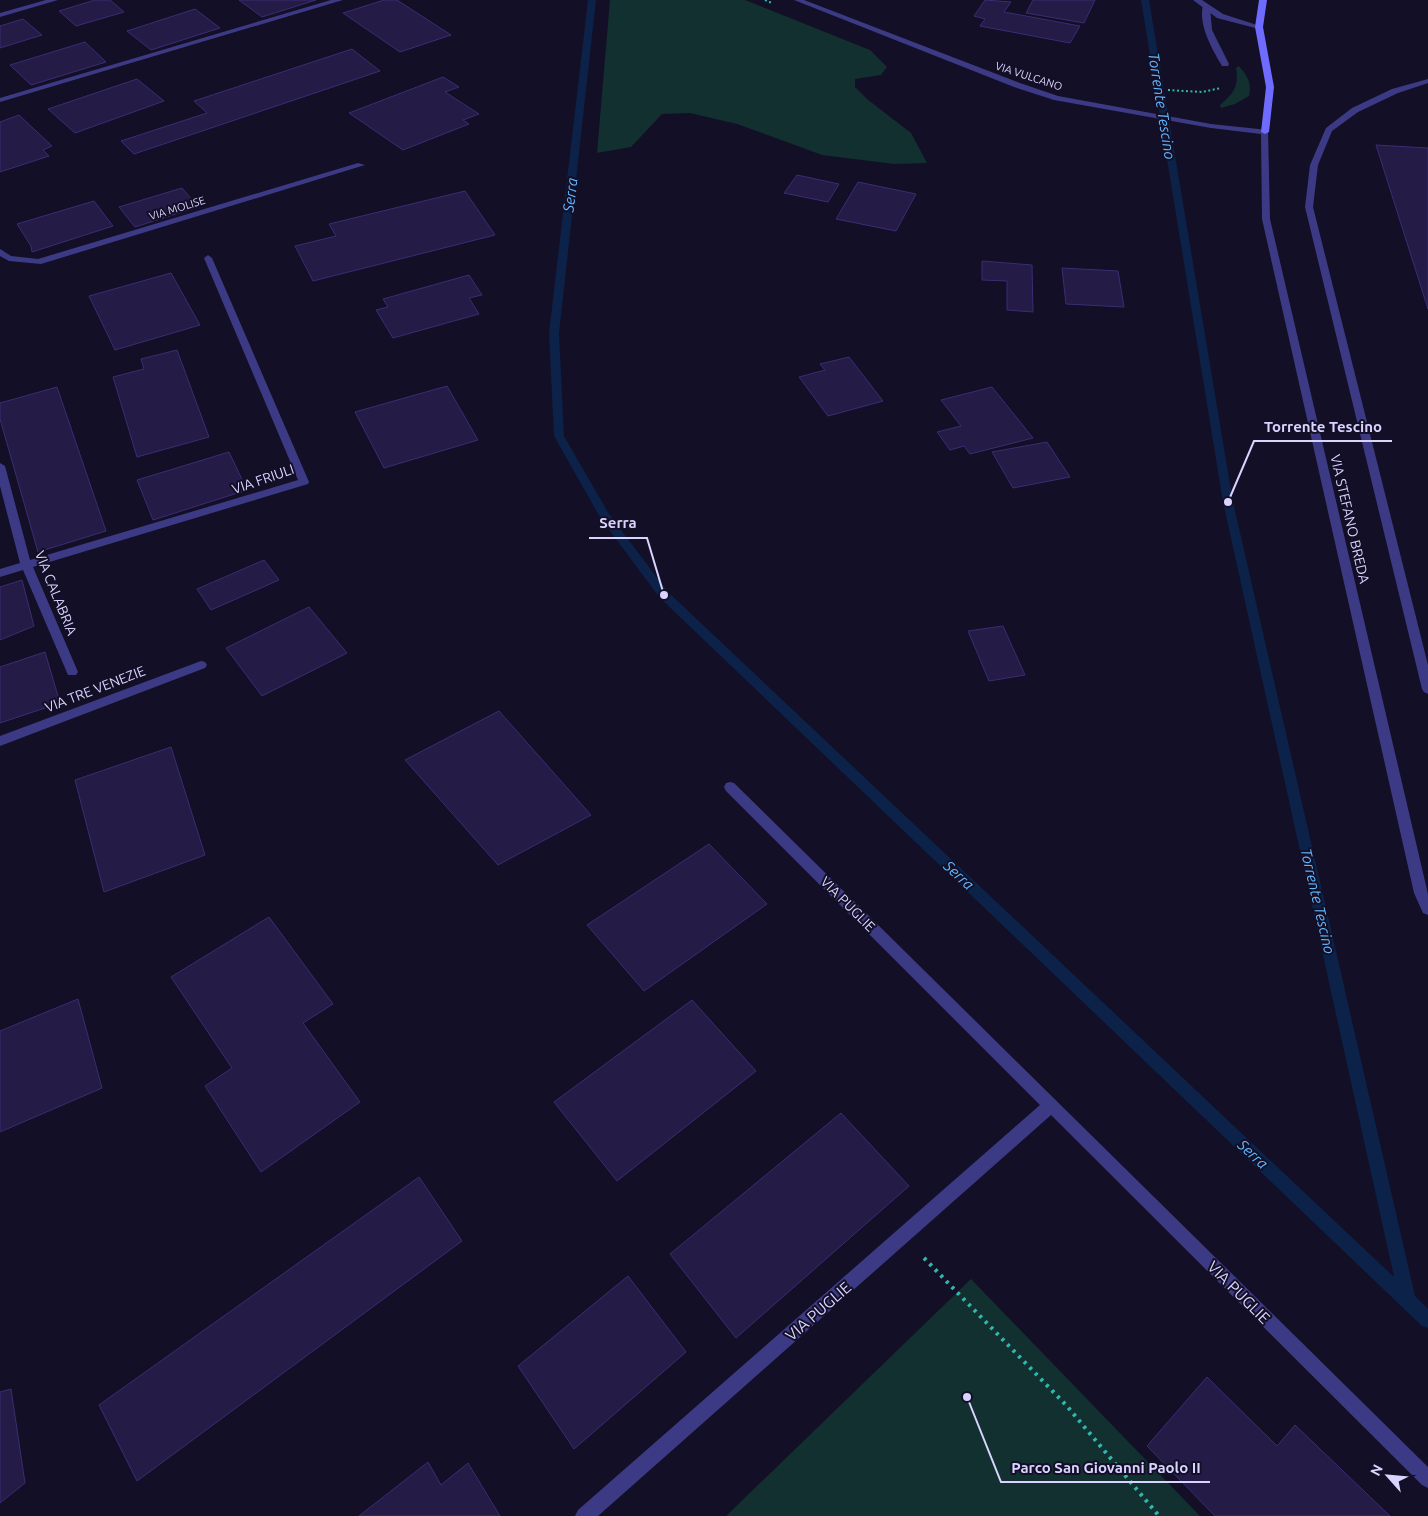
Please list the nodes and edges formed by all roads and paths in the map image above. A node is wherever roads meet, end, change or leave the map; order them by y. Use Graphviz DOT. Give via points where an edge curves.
graph roads {
  1 [pos="54,0"];
  2 [pos="339,0"];
  3 [pos="798,0"];
  4 [pos="1197,0"];
  5 [pos="1263,0"];
  6 [pos="1206,7"];
  7 [pos="0,15"];
  8 [pos="1259,27"];
  9 [pos="1224,64"];
  10 [pos="1428,81"];
  11 [pos="0,100"];
  12 [pos="1265,132"];
  13 [pos="361,165"];
  14 [pos="0,252"];
  15 [pos="208,258"];
  16 [pos="0,466"];
  17 [pos="26,565"];
  18 [pos="0,573"];
  19 [pos="201,666"];
  20 [pos="72,672"];
  21 [pos="1428,689"];
  22 [pos="0,741"];
  23 [pos="730,787"];
  24 [pos="1428,909"];
  25 [pos="1051,1105"];
  26 [pos="902,1236"];
  27 [pos="1428,1479"];
  28 [pos="584,1516"];
  29 [pos="1159,1516"];
  1 -- 7 [label="street"];
  2 -- 11 [label="street"];
  3 -- 12 [label="street, VIA VULCANO" via="1057,98 1142,115"];
  4 -- 6 [label="street"];
  5 -- 8 [label="street"];
  6 -- 8 [label="street" via="1220,16"];
  6 -- 9 [label="street" via="1205,16 1212,40"];
  8 -- 12 [label="street" via="1270,87"];
  10 -- 21 [label="street" via="1394,91 1354,110 1329,130 1314,165 1309,207"];
  12 -- 24 [label="street, VIA STEFANO BREDA" via="1266,219 1421,893"];
  13 -- 14 [label="street, VIA MOLISE" via="38,262 9,258"];
  15 -- 17 [label="street, VIA FRIULI" via="304,482"];
  16 -- 17 [label="street, VIA CALABRIA"];
  17 -- 18 [label="street, VIA FRIULI"];
  17 -- 20 [label="street, VIA CALABRIA"];
  19 -- 22 [label="street, VIA TRE VENEZIE"];
  23 -- 25 [label="street, VIA PUGLIE"];
  25 -- 26 [label="street, VIA PUGLIE"];
  25 -- 27 [label="street, VIA PUGLIE"];
  26 -- 28 [label="street, VIA PUGLIE"];
  26 -- 29 [label="path" via="1066,1405"];
}
